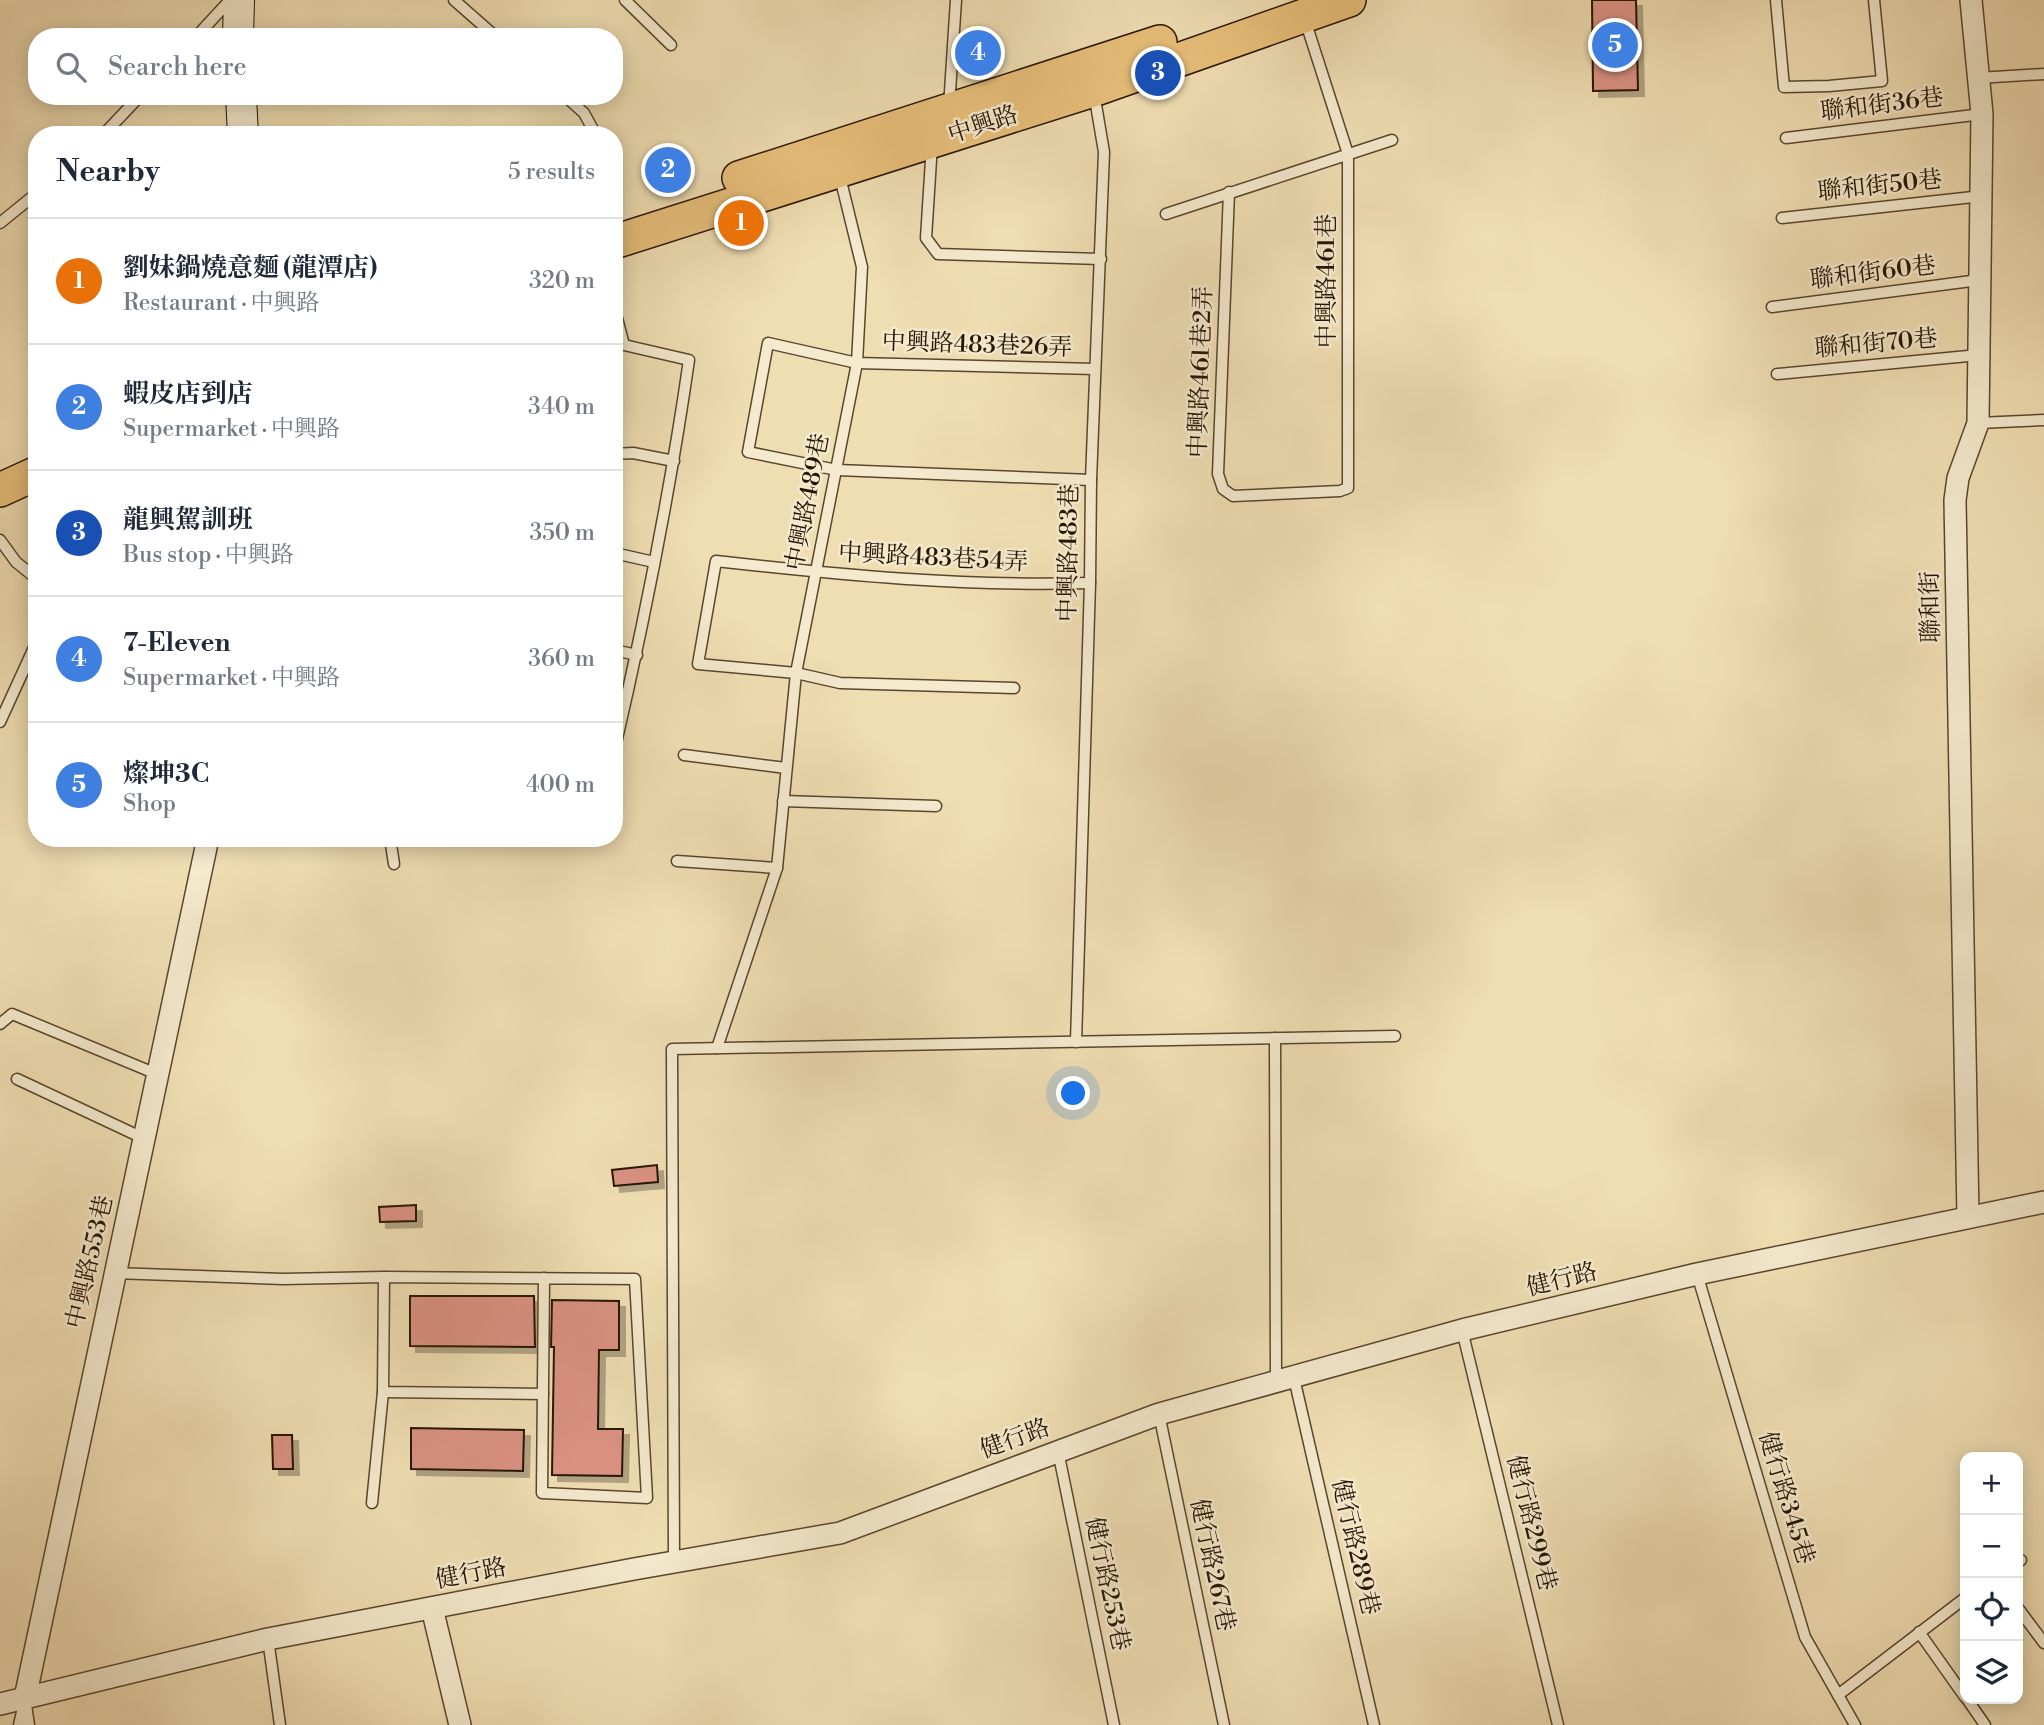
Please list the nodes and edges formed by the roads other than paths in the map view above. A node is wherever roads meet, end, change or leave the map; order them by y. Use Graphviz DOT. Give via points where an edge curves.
graph roads {
  1 [pos="230,0"];
  2 [pos="239,0"];
  3 [pos="454,0"];
  4 [pos="625,0"];
  5 [pos="956,0"];
  6 [pos="1349,0"];
  7 [pos="1776,0"];
  8 [pos="1874,0"];
  9 [pos="1971,0"];
  10 [pos="1295,5"];
  11 [pos="204,28"];
  12 [pos="238,28"];
  13 [pos="486,28"];
  14 [pos="671,45"];
  15 [pos="2044,74"];
  16 [pos="1091,78"];
  17 [pos="1978,78"];
  18 [pos="131,105"];
  19 [pos="241,105"];
  20 [pos="575,105"];
  21 [pos="1982,114"];
  22 [pos="112,126"];
  23 [pos="243,126"];
  24 [pos="591,126"];
  25 [pos="945,128"];
  26 [pos="1786,138"];
  27 [pos="1392,140"];
  28 [pos="1348,154"];
  29 [pos="834,158"];
  30 [pos="1229,192"];
  31 [pos="1982,196"];
  32 [pos="28,200"];
  33 [pos="1166,214"];
  34 [pos="623,217"];
  35 [pos="1782,218"];
  36 [pos="0,223"];
  37 [pos="623,239"];
  38 [pos="1101,259"];
  39 [pos="1979,281"];
  40 [pos="1772,307"];
  41 [pos="623,338"];
  42 [pos="1979,355"];
  43 [pos="857,363"];
  44 [pos="1095,369"];
  45 [pos="1777,374"];
  46 [pos="2044,420"];
  47 [pos="1978,423"];
  48 [pos="623,454"];
  49 [pos="28,455"];
  50 [pos="674,461"];
  51 [pos="0,468"];
  52 [pos="837,470"];
  53 [pos="28,477"];
  54 [pos="1091,480"];
  55 [pos="0,490"];
  56 [pos="1285,493"];
  57 [pos="0,540"];
  58 [pos="623,555"];
  59 [pos="654,562"];
  60 [pos="28,572"];
  61 [pos="816,572"];
  62 [pos="1090,583"];
  63 [pos="623,652"];
  64 [pos="637,655"];
  65 [pos="28,661"];
  66 [pos="796,673"];
  67 [pos="1014,688"];
  68 [pos="623,714"];
  69 [pos="0,722"];
  70 [pos="684,755"];
  71 [pos="786,768"];
  72 [pos="783,801"];
  73 [pos="936,806"];
  74 [pos="206,847"];
  75 [pos="391,847"];
  76 [pos="677,861"];
  77 [pos="394,864"];
  78 [pos="777,869"];
  79 [pos="0,1024"];
  80 [pos="1395,1037"];
  81 [pos="1275,1038"];
  82 [pos="1076,1042"];
  83 [pos="717,1048"];
  84 [pos="159,1075"];
  85 [pos="17,1079"];
  86 [pos="145,1139"];
  87 [pos="2044,1202"];
  88 [pos="1968,1217"];
  89 [pos="114,1273"];
  90 [pos="1697,1274"];
  91 [pos="384,1277"];
  92 [pos="544,1278"];
  93 [pos="1462,1331"];
  94 [pos="1285,1381"];
  95 [pos="383,1392"];
  96 [pos="543,1394"];
  97 [pos="1160,1414"];
  98 [pos="1058,1451"];
  99 [pos="372,1503"];
  100 [pos="674,1562"];
  101 [pos="1960,1602"];
  102 [pos="432,1608"];
  103 [pos="2023,1615"];
  104 [pos="1919,1632"];
  105 [pos="268,1639"];
  106 [pos="2044,1643"];
  107 [pos="1960,1690"];
  108 [pos="1838,1695"];
  109 [pos="25,1698"];
  110 [pos="0,1704"];
  111 [pos="1970,1704"];
  112 [pos="19,1725"];
  113 [pos="29,1725"];
  114 [pos="280,1725"];
  115 [pos="460,1725"];
  116 [pos="1114,1725"];
  117 [pos="1224,1725"];
  118 [pos="1374,1725"];
  119 [pos="1558,1725"];
  120 [pos="1855,1725"];
  121 [pos="1985,1725"];
  1 -- 11 [label="lane"];
  2 -- 12 [label="street"];
  3 -- 13 [label="lane"];
  4 -- 14 [label="lane"];
  5 -- 25 [label="lane"];
  6 -- 10 [label="main road, 中興路"];
  7 -- 8 [label="lane" via="1784,88 1882,81"];
  9 -- 17 [label="street, 聯和街"];
  10 -- 16 [label="main road, 中興路"];
  10 -- 28 [label="lane, 中興路461巷"];
  15 -- 17 [label="lane"];
  16 -- 25 [label="main road, 中興路"];
  16 -- 38 [label="lane, 中興路483巷" via="1104,152"];
  17 -- 21 [label="street, 聯和街"];
  18 -- 22 [label="lane"];
  19 -- 23 [label="street"];
  20 -- 24 [label="lane"];
  21 -- 26 [label="lane, 聯和街36巷"];
  21 -- 31 [label="street, 聯和街"];
  25 -- 29 [label="main road, 中興路"];
  25 -- 38 [label="lane" via="926,237 938,254"];
  27 -- 28 [label="lane"];
  28 -- 30 [label="lane"];
  28 -- 56 [label="lane, 中興路461巷" via="1348,488"];
  29 -- 34 [label="main road, 中興路"];
  29 -- 37 [label="main road, 中興路"];
  29 -- 43 [label="lane, 中興路489巷" via="862,267"];
  30 -- 33 [label="lane"];
  30 -- 56 [label="lane, 中興路461巷2弄" via="1218,474 1223,489 1233,496"];
  31 -- 35 [label="lane, 聯和街50巷"];
  31 -- 39 [label="street, 聯和街"];
  32 -- 36 [label="lane"];
  38 -- 44 [label="lane, 中興路483巷"];
  39 -- 40 [label="lane, 聯和街60巷"];
  39 -- 42 [label="street, 聯和街"];
  41 -- 50 [label="lane" via="625,345 689,360"];
  42 -- 45 [label="lane, 聯和街70巷"];
  42 -- 47 [label="street, 聯和街"];
  43 -- 44 [label="lane, 中興路483巷26弄"];
  43 -- 52 [label="lane, 中興路489巷"];
  43 -- 52 [label="lane, 中興路483巷26弄" via="768,344 748,452"];
  44 -- 54 [label="lane, 中興路483巷"];
  46 -- 47 [label="lane"];
  47 -- 88 [label="street, 聯和街" via="1955,500"];
  48 -- 50 [label="lane"];
  49 -- 51 [label="main road"];
  50 -- 59 [label="lane"];
  52 -- 54 [label="lane"];
  52 -- 61 [label="lane, 中興路489巷"];
  53 -- 55 [label="main road"];
  54 -- 62 [label="lane, 中興路483巷"];
  57 -- 60 [label="lane"];
  58 -- 59 [label="lane"];
  59 -- 64 [label="lane"];
  61 -- 62 [label="lane, 中興路483巷54弄" via="1019,585"];
  61 -- 66 [label="lane, 中興路489巷"];
  61 -- 66 [label="lane, 中興路483巷54弄" via="716,561 706,610 698,664"];
  62 -- 82 [label="lane, 中興路483巷"];
  63 -- 64 [label="lane"];
  64 -- 68 [label="lane"];
  65 -- 69 [label="lane"];
  66 -- 67 [label="lane" via="840,683"];
  66 -- 71 [label="lane, 中興路489巷"];
  70 -- 71 [label="lane"];
  71 -- 72 [label="lane, 中興路489巷"];
  72 -- 73 [label="lane"];
  72 -- 78 [label="lane, 中興路489巷"];
  74 -- 84 [label="street, 中興路553巷"];
  75 -- 77 [label="lane"];
  76 -- 78 [label="lane"];
  78 -- 83 [label="lane, 中興路489巷"];
  79 -- 84 [label="lane" via="12,1014"];
  80 -- 81 [label="lane"];
  81 -- 82 [label="lane"];
  81 -- 94 [label="lane, 健行路289巷"];
  82 -- 83 [label="lane"];
  83 -- 100 [label="lane" via="672,1049"];
  84 -- 86 [label="street, 中興路553巷"];
  85 -- 86 [label="lane"];
  86 -- 89 [label="street, 中興路553巷"];
  87 -- 88 [label="street, 健行路"];
  88 -- 90 [label="street, 健行路"];
  89 -- 91 [label="lane"];
  89 -- 109 [label="street, 中興路553巷"];
  90 -- 93 [label="street, 健行路"];
  90 -- 108 [label="lane, 健行路345巷" via="1805,1637"];
  91 -- 92 [label="lane"];
  91 -- 95 [label="lane"];
  92 -- 96 [label="lane"];
  92 -- 96 [label="lane" via="635,1279 647,1498 542,1493"];
  93 -- 94 [label="street, 健行路"];
  93 -- 119 [label="lane, 健行路299巷"];
  94 -- 97 [label="street, 健行路"];
  94 -- 118 [label="lane, 健行路289巷"];
  95 -- 96 [label="lane"];
  95 -- 99 [label="lane"];
  97 -- 98 [label="street, 健行路"];
  97 -- 117 [label="lane, 健行路267巷"];
  98 -- 100 [label="street, 健行路" via="840,1533"];
  98 -- 116 [label="lane, 健行路253巷"];
  100 -- 102 [label="street, 健行路"];
  101 -- 104 [label="lane"];
  102 -- 105 [label="street, 健行路"];
  102 -- 115 [label="street"];
  103 -- 106 [label="lane"];
  104 -- 107 [label="lane"];
  104 -- 108 [label="lane"];
  105 -- 109 [label="street, 健行路"];
  105 -- 114 [label="lane"];
  108 -- 120 [label="lane, 健行路345巷"];
  109 -- 110 [label="street, 健行路"];
  109 -- 112 [label="lane"];
  109 -- 113 [label="lane"];
  111 -- 121 [label="lane"];
}
